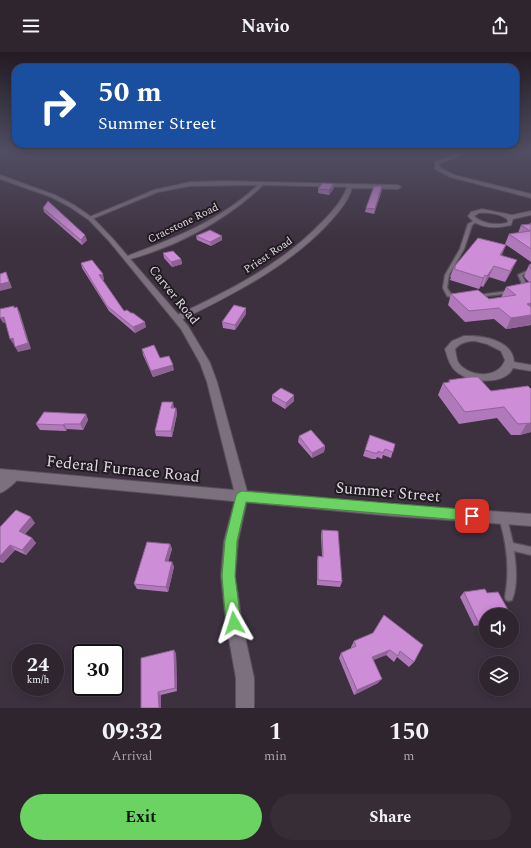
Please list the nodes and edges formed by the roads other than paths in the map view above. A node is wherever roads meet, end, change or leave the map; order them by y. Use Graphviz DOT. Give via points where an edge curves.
graph roads {
  1 [pos="10,181"];
  2 [pos="470,181"];
  3 [pos="262,184"];
  4 [pos="350,186"];
  5 [pos="398,187"];
  6 [pos="531,196"];
  7 [pos="531,213"];
  8 [pos="508,217"];
  9 [pos="90,218"];
  10 [pos="476,221"];
  11 [pos="127,258"];
  12 [pos="531,270"];
  13 [pos="520,290"];
  14 [pos="514,292"];
  15 [pos="466,297"];
  16 [pos="474,297"];
  17 [pos="178,318"];
  18 [pos="515,365"];
  19 [pos="531,368"];
  20 [pos="0,474"];
  21 [pos="14,475"];
  22 [pos="0,487"];
  23 [pos="242,496"];
  24 [pos="503,518"];
  25 [pos="531,520"];
  26 [pos="510,546"];
  27 [pos="531,551"];
  28 [pos="509,597"];
  29 [pos="245,708"];
  1 -- 9 [label="street, Carver Road" via="53,196"];
  2 -- 6 [label="street"];
  3 -- 4 [label="street"];
  3 -- 9 [label="street" via="202,183 175,186 156,191"];
  3 -- 11 [label="street, Cracstone Road" via="221,216 165,244"];
  4 -- 5 [label="street"];
  4 -- 17 [label="street, Priest Road" via="348,195 328,221 288,256 231,292"];
  7 -- 8 [label="street"];
  8 -- 10 [label="street" via="511,222 502,226"];
  8 -- 10 [label="street" via="498,212 481,210 472,214"];
  9 -- 11 [label="street, Carver Road"];
  10 -- 15 [label="lane" via="470,224 462,249 447,275 445,288 449,295"];
  11 -- 17 [label="street, Carver Road"];
  12 -- 13 [label="lane" via="520,275 525,286"];
  14 -- 16 [label="lane"];
  17 -- 23 [label="street, Carver Road" via="199,350 210,376"];
  18 -- 18 [label="street" via="514,370 507,376 480,376 468,372 456,363 450,349 459,340 481,339 504,349 512,357"];
  18 -- 19 [label="street"];
  20 -- 21 [label="street, Federal Furnace Road"];
  21 -- 22 [label="street"];
  21 -- 23 [label="street, Federal Furnace Road"];
  23 -- 24 [label="street, Summer Street"];
  23 -- 29 [label="street" via="231,541 228,576 245,678"];
  24 -- 25 [label="street, Summer Street"];
  24 -- 26 [label="lane"];
  26 -- 27 [label="lane"];
  26 -- 28 [label="lane" via="512,584"];
}
